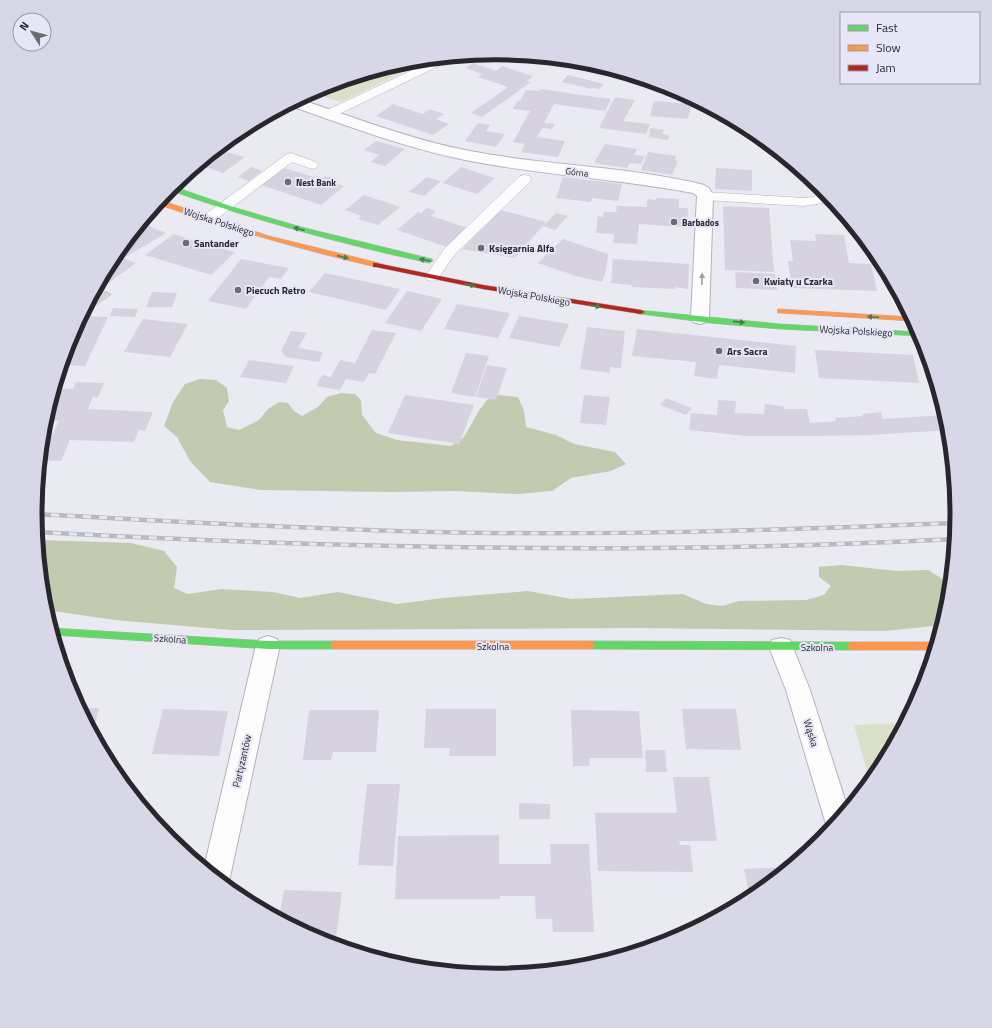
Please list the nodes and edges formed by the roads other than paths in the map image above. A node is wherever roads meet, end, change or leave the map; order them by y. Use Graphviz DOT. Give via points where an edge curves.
graph roads {
  1 [pos="433,65"];
  2 [pos="301,105"];
  3 [pos="329,114"];
  4 [pos="312,165"];
  5 [pos="525,179"];
  6 [pos="178,191"];
  7 [pos="705,196"];
  8 [pos="821,198"];
  9 [pos="165,204"];
  10 [pos="224,207"];
  11 [pos="208,219"];
  12 [pos="445,265"];
  13 [pos="432,277"];
  14 [pos="701,308"];
  15 [pos="773,311"];
  16 [pos="905,318"];
  17 [pos="912,334"];
  18 [pos="57,631"];
  19 [pos="268,645"];
  20 [pos="930,646"];
  21 [pos="781,647"];
  22 [pos="836,814"];
  23 [pos="217,872"];
  1 -- 3 [label="lane"];
  2 -- 3 [label="street, Górna"];
  3 -- 7 [label="street, Górna" via="386,134 450,152 523,165 691,188 703,192"];
  4 -- 10 [label="lane" via="290,157"];
  5 -- 12 [label="lane" via="450,251"];
  6 -- 10 [label="main road, Wojska Polskiego"];
  7 -- 8 [label="lane" via="804,202"];
  14 -- 7 [label="street, one-way"];
  9 -- 11 [label="main road, Wojska Polskiego"];
  10 -- 11 [label="lane"];
  12 -- 10 [label="main road, Wojska Polskiego, one-way" via="339,240"];
  11 -- 13 [label="main road, Wojska Polskiego, one-way" via="327,254"];
  12 -- 13 [label="lane"];
  13 -- 14 [label="main road, Wojska Polskiego, one-way" via="577,303"];
  14 -- 17 [label="main road, Wojska Polskiego, one-way" via="832,330"];
  16 -- 15 [label="main road, Wojska Polskiego, one-way"];
  18 -- 19 [label="main road, Szkolna"];
  19 -- 21 [label="main road, Szkolna"];
  19 -- 23 [label="street, Partyzantów"];
  20 -- 21 [label="main road, Szkolna"];
  21 -- 22 [label="street, Wąska" via="798,690"];
}
